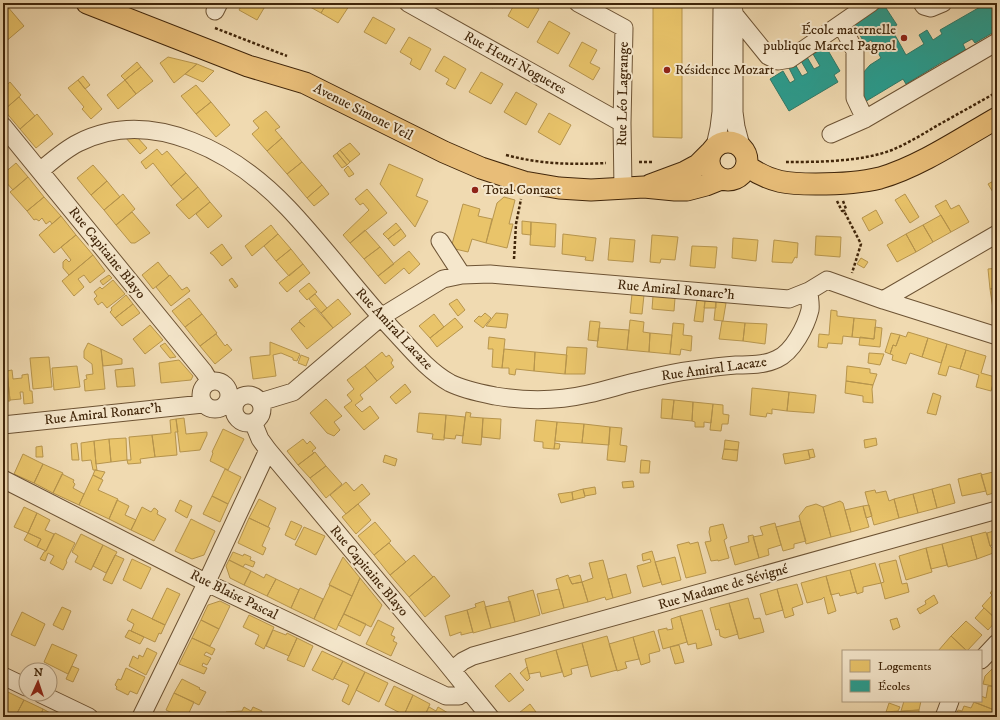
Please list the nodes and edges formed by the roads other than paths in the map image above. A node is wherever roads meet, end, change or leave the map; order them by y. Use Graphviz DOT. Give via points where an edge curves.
graph roads {
  1 [pos="87,3"];
  2 [pos="408,3"];
  3 [pos="578,3"];
  4 [pos="871,3"];
  5 [pos="922,3"];
  6 [pos="943,3"];
  7 [pos="728,6"];
  8 [pos="841,24"];
  9 [pos="997,42"];
  10 [pos="997,118"];
  11 [pos="865,119"];
  12 [pos="622,123"];
  13 [pos="3,126"];
  14 [pos="831,134"];
  15 [pos="741,146"];
  16 [pos="713,150"];
  17 [pos="747,166"];
  18 [pos="40,171"];
  19 [pos="721,179"];
  20 [pos="644,187"];
  21 [pos="624,189"];
  22 [pos="997,234"];
  23 [pos="440,240"];
  24 [pos="462,275"];
  25 [pos="809,291"];
  26 [pos="882,300"];
  27 [pos="381,317"];
  28 [pos="997,336"];
  29 [pos="210,382"];
  30 [pos="235,393"];
  31 [pos="260,402"];
  32 [pos="203,404"];
  33 [pos="227,412"];
  34 [pos="253,422"];
  35 [pos="3,425"];
  36 [pos="268,450"];
  37 [pos="3,479"];
  38 [pos="997,510"];
  39 [pos="206,583"];
  40 [pos="997,643"];
  41 [pos="982,659"];
  42 [pos="452,670"];
  43 [pos="3,676"];
  44 [pos="18,683"];
  45 [pos="467,689"];
  46 [pos="58,702"];
  47 [pos="950,702"];
  48 [pos="89,717"];
  49 [pos="141,717"];
  50 [pos="490,717"];
  51 [pos="944,717"];
  1 -- 21 [label="main road, Avenue Simone Veil" via="248,66 305,83 481,168 524,182 559,188"];
  2 -- 12 [label="street, Rue Henri Nogueres"];
  3 -- 12 [label="street, Rue Léo Lagrange" via="624,28"];
  4 -- 8 [label="street"];
  5 -- 6 [label="street" via="931,8"];
  7 -- 8 [label="street" via="768,56 778,61 790,59"];
  7 -- 15 [label="street" via="734,112"];
  7 -- 16 [label="street" via="721,112"];
  8 -- 11 [label="street" via="855,51 855,98"];
  9 -- 11 [label="street"];
  10 -- 17 [label="main road" via="920,162 880,178 835,184 786,183 769,178"];
  11 -- 14 [label="street"];
  12 -- 21 [label="street, Rue Léo Lagrange"];
  13 -- 18 [label="street, Rue Capitaine Blayo"];
  15 -- 16 [label="main road" via="725,142"];
  15 -- 17 [label="main road" via="747,156"];
  16 -- 19 [label="main road" via="710,168"];
  16 -- 20 [label="main road, Avenue Simone Veil" via="698,165 685,172"];
  17 -- 19 [label="main road" via="737,178"];
  18 -- 27 [label="street, Rue Amiral Lacaze" via="78,143 114,131 163,131 194,141 246,172 267,188 287,207"];
  18 -- 29 [label="street, Rue Capitaine Blayo"];
  19 -- 20 [label="main road, Avenue Simone Veil" via="687,190"];
  20 -- 21 [label="main road, Avenue Simone Veil"];
  22 -- 26 [label="street"];
  23 -- 24 [label="street"];
  24 -- 25 [label="street, Rue Amiral Ronarc'h" via="490,274 790,299"];
  24 -- 27 [label="street, Rue Amiral Ronarc'h" via="443,279"];
  25 -- 26 [label="street, Rue Amiral Ronarc'h" via="828,280"];
  25 -- 27 [label="street, Rue Amiral Lacaze" via="810,308 798,340 777,359 759,364 694,370 644,379 587,395 541,400 476,393 451,383 431,370"];
  26 -- 28 [label="street, Rue Amiral Ronarc'h"];
  27 -- 31 [label="street, Rue Amiral Ronarc'h" via="293,392"];
  29 -- 30 [label="street" via="222,383"];
  29 -- 32 [label="street" via="201,394"];
  30 -- 31 [label="street" via="252,396"];
  30 -- 33 [label="street" via="224,406"];
  31 -- 34 [label="street" via="260,416"];
  32 -- 33 [label="street" via="211,409"];
  32 -- 35 [label="street, Rue Amiral Ronarc'h"];
  33 -- 34 [label="street" via="244,423"];
  34 -- 36 [label="street, Rue Capitaine Blayo"];
  36 -- 39 [label="street"];
  36 -- 42 [label="street, Rue Capitaine Blayo"];
  37 -- 39 [label="street, Rue Blaise Pascal"];
  38 -- 42 [label="street, Rue Madame de Sévigné" via="473,656"];
  39 -- 45 [label="street, Rue Blaise Pascal" via="446,696 459,696"];
  39 -- 49 [label="street"];
  40 -- 41 [label="street"];
  42 -- 45 [label="street, Rue Capitaine Blayo"];
  43 -- 44 [label="street"];
  45 -- 50 [label="street, Rue Capitaine Blayo"];
  46 -- 48 [label="street"];
  47 -- 51 [label="street"];
}
